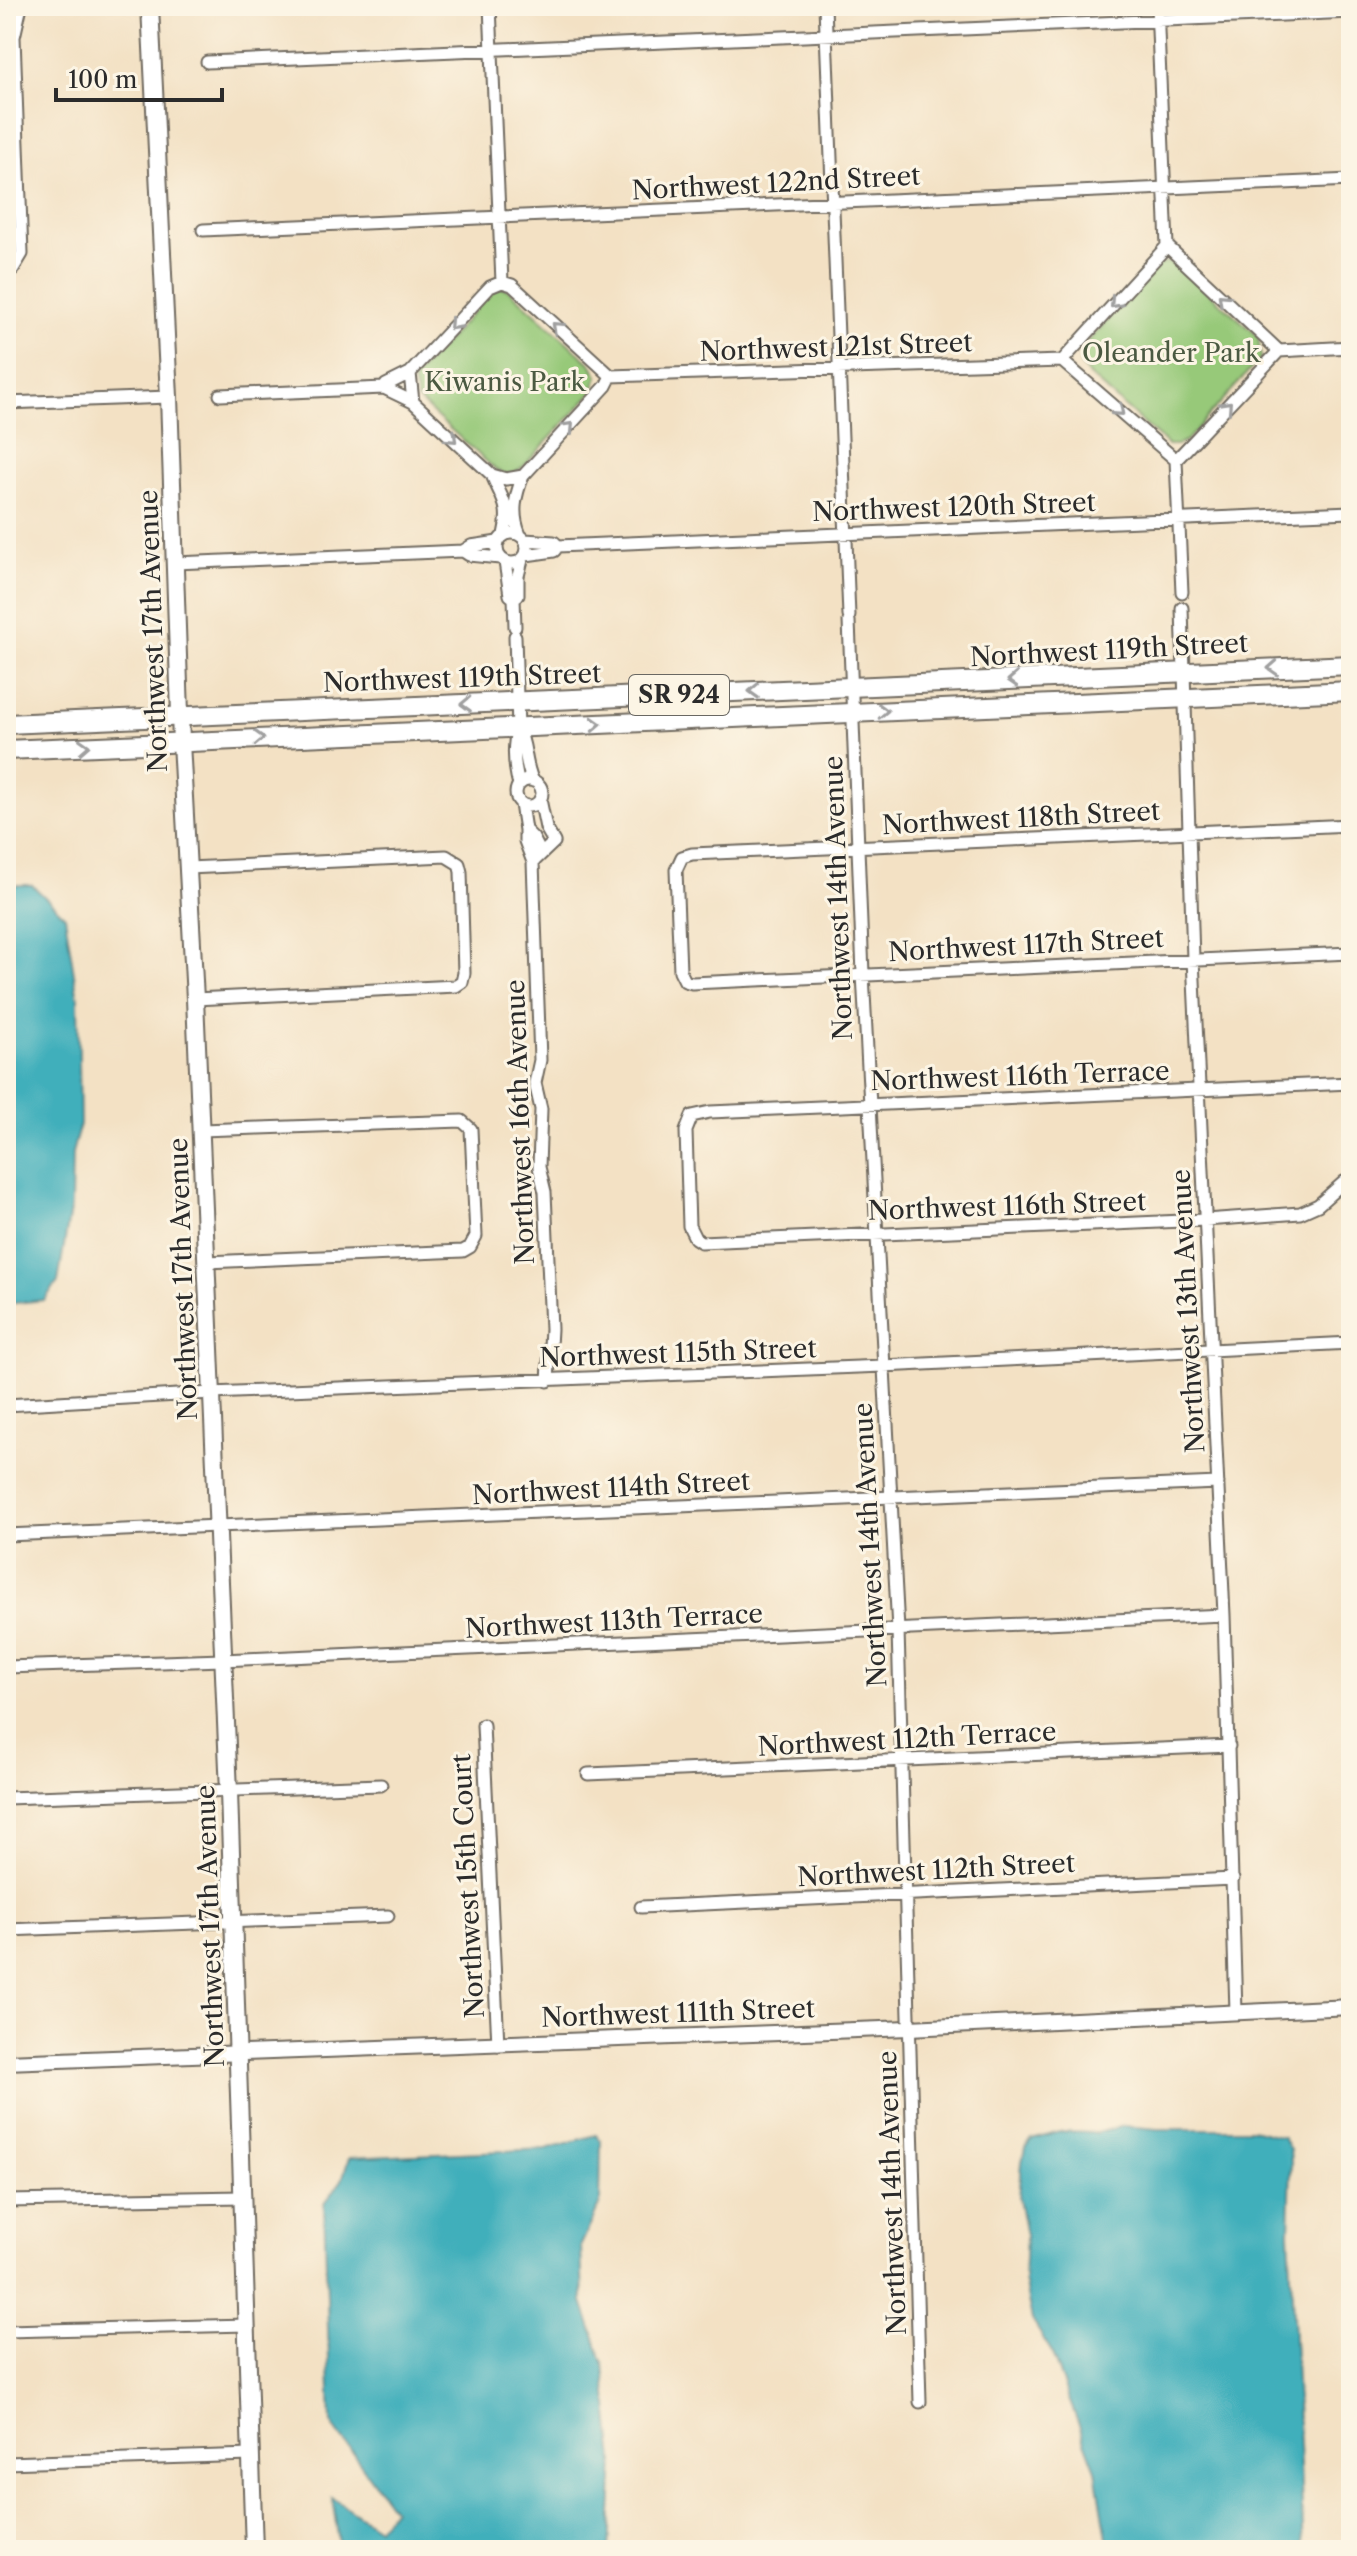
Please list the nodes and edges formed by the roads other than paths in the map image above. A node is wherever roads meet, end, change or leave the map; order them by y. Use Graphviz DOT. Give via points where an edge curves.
graph roads {
  1 [pos="21,6"];
  2 [pos="150,6"];
  3 [pos="490,6"];
  4 [pos="825,6"];
  5 [pos="1157,6"];
  6 [pos="1351,12"];
  7 [pos="1157,22"];
  8 [pos="826,35"];
  9 [pos="492,51"];
  10 [pos="207,62"];
  11 [pos="1351,180"];
  12 [pos="1165,188"];
  13 [pos="832,203"];
  14 [pos="499,217"];
  15 [pos="203,230"];
  16 [pos="1167,246"];
  17 [pos="9,270"];
  18 [pos="502,282"];
  19 [pos="1351,347"];
  20 [pos="1279,351"];
  21 [pos="1062,361"];
  22 [pos="839,369"];
  23 [pos="410,373"];
  24 [pos="611,376"];
  25 [pos="384,388"];
  26 [pos="220,395"];
  27 [pos="169,397"];
  28 [pos="413,402"];
  29 [pos="6,403"];
  30 [pos="1176,460"];
  31 [pos="492,475"];
  32 [pos="523,476"];
  33 [pos="1351,512"];
  34 [pos="1177,520"];
  35 [pos="846,534"];
  36 [pos="501,538"];
  37 [pos="523,538"];
  38 [pos="558,546"];
  39 [pos="463,551"];
  40 [pos="524,558"];
  41 [pos="502,560"];
  42 [pos="175,563"];
  43 [pos="1182,592"];
  44 [pos="514,598"];
  45 [pos="1182,608"];
  46 [pos="1351,665"];
  47 [pos="1185,672"];
  48 [pos="852,687"];
  49 [pos="1351,691"];
  50 [pos="1185,698"];
  51 [pos="517,702"];
  52 [pos="852,712"];
  53 [pos="180,716"];
  54 [pos="6,724"];
  55 [pos="518,728"];
  56 [pos="181,742"];
  57 [pos="6,750"];
  58 [pos="533,781"];
  59 [pos="519,785"];
  60 [pos="540,799"];
  61 [pos="521,804"];
  62 [pos="1351,825"];
  63 [pos="546,828"];
  64 [pos="528,832"];
  65 [pos="1189,833"];
  66 [pos="859,848"];
  67 [pos="537,857"];
  68 [pos="188,868"];
  69 [pos="1351,953"];
  70 [pos="1193,959"];
  71 [pos="863,974"];
  72 [pos="702,983"];
  73 [pos="195,999"];
  74 [pos="1351,1083"];
  75 [pos="1199,1090"];
  76 [pos="870,1104"];
  77 [pos="201,1130"];
  78 [pos="1351,1179"];
  79 [pos="1205,1220"];
  80 [pos="876,1233"];
  81 [pos="701,1242"];
  82 [pos="207,1262"];
  83 [pos="1351,1343"];
  84 [pos="1213,1351"];
  85 [pos="883,1366"];
  86 [pos="548,1381"];
  87 [pos="212,1393"];
  88 [pos="6,1405"];
  89 [pos="1218,1483"];
  90 [pos="891,1498"];
  91 [pos="217,1528"];
  92 [pos="6,1535"];
  93 [pos="1224,1615"];
  94 [pos="898,1630"];
  95 [pos="223,1660"];
  96 [pos="6,1667"];
  97 [pos="483,1725"];
  98 [pos="1229,1746"];
  99 [pos="902,1762"];
  100 [pos="588,1774"];
  101 [pos="381,1785"];
  102 [pos="229,1792"];
  103 [pos="6,1798"];
  104 [pos="1233,1879"];
  105 [pos="905,1893"];
  106 [pos="641,1907"];
  107 [pos="388,1916"];
  108 [pos="234,1923"];
  109 [pos="6,1930"];
  110 [pos="1351,2007"];
  111 [pos="1236,2012"];
  112 [pos="909,2028"];
  113 [pos="498,2045"];
  114 [pos="239,2054"];
  115 [pos="6,2062"];
  116 [pos="243,2197"];
  117 [pos="6,2201"];
  118 [pos="247,2325"];
  119 [pos="6,2331"];
  120 [pos="920,2402"];
  121 [pos="251,2455"];
  122 [pos="6,2463"];
  123 [pos="254,2550"];
  1 -- 17 [label="street" via="14,37 22,254"];
  2 -- 27 [label="main road, Northwest 17th Avenue"];
  3 -- 9 [label="street"];
  4 -- 8 [label="street, Northwest 14th Avenue"];
  5 -- 7 [label="street"];
  6 -- 7 [label="street"];
  7 -- 8 [label="street"];
  7 -- 12 [label="street"];
  8 -- 9 [label="street"];
  8 -- 13 [label="street, Northwest 14th Avenue"];
  9 -- 10 [label="street"];
  9 -- 14 [label="street"];
  11 -- 12 [label="street, Northwest 122nd Street"];
  12 -- 13 [label="street, Northwest 122nd Street"];
  12 -- 16 [label="street"];
  13 -- 14 [label="street, Northwest 122nd Street"];
  13 -- 22 [label="street, Northwest 14th Avenue"];
  14 -- 15 [label="street, Northwest 122nd Street"];
  14 -- 18 [label="street"];
  20 -- 16 [label="street, one-way"];
  16 -- 21 [label="street, one-way"];
  18 -- 23 [label="street, one-way" via="490,287"];
  24 -- 18 [label="street, one-way" via="512,285"];
  19 -- 20 [label="street"];
  30 -- 20 [label="street, one-way"];
  21 -- 22 [label="street, Northwest 121st Street"];
  21 -- 30 [label="street, one-way"];
  22 -- 24 [label="street, Northwest 121st Street"];
  22 -- 35 [label="street, Northwest 14th Avenue"];
  23 -- 25 [label="street"];
  23 -- 28 [label="street"];
  32 -- 24 [label="street, one-way"];
  25 -- 26 [label="street"];
  25 -- 28 [label="street"];
  27 -- 29 [label="street"];
  27 -- 42 [label="main road, Northwest 17th Avenue"];
  28 -- 31 [label="street, one-way"];
  30 -- 34 [label="street"];
  31 -- 32 [label="street"];
  31 -- 36 [label="street" via="505,501"];
  32 -- 37 [label="street" via="515,521"];
  33 -- 34 [label="street, Northwest 120th Street"];
  34 -- 35 [label="street, Northwest 120th Street"];
  34 -- 43 [label="street"];
  35 -- 38 [label="street, Northwest 120th Street"];
  35 -- 48 [label="street, Northwest 14th Avenue"];
  36 -- 37 [label="street, Northwest 120th Street" via="512,533"];
  36 -- 39 [label="street, Northwest 120th Street"];
  36 -- 41 [label="street" via="496,549"];
  37 -- 38 [label="street, Northwest 120th Street"];
  37 -- 40 [label="street"];
  38 -- 40 [label="street, Northwest 120th Street"];
  39 -- 41 [label="street, Northwest 120th Street"];
  39 -- 42 [label="street, Northwest 120th Street"];
  40 -- 41 [label="street, Northwest 120th Street" via="514,564"];
  40 -- 44 [label="street"];
  41 -- 44 [label="street"];
  42 -- 53 [label="main road, Northwest 17th Avenue"];
  44 -- 51 [label="street, Northwest 16th Avenue"];
  45 -- 47 [label="street, Northwest 13th Avenue"];
  46 -- 47 [label="highway, Northwest 119th Street / SR 924, one-way"];
  47 -- 48 [label="highway, Northwest 119th Street / SR 924, one-way"];
  47 -- 50 [label="street, Northwest 13th Avenue"];
  48 -- 51 [label="highway, Northwest 119th Street / SR 924, one-way"];
  48 -- 52 [label="street, Northwest 14th Avenue"];
  49 -- 50 [label="highway, Northwest 119th Street / SR 924"];
  52 -- 50 [label="highway, Northwest 119th Street / SR 924, one-way"];
  50 -- 65 [label="street, Northwest 13th Avenue"];
  51 -- 53 [label="highway, Northwest 119th Street / SR 924, one-way"];
  51 -- 55 [label="street, Northwest 16th Avenue"];
  55 -- 52 [label="highway, Northwest 119th Street / SR 924, one-way"];
  52 -- 66 [label="street, Northwest 14th Avenue"];
  53 -- 54 [label="highway, Northwest 119th Street / SR 924"];
  53 -- 56 [label="main road, Northwest 17th Avenue"];
  56 -- 55 [label="highway, Northwest 119th Street / SR 924, one-way"];
  55 -- 58 [label="street, Northwest 16th Avenue"];
  55 -- 59 [label="street, Northwest 16th Avenue" via="514,740"];
  57 -- 56 [label="highway, Northwest 119th Street / SR 924, one-way"];
  56 -- 68 [label="main road, Northwest 17th Avenue"];
  58 -- 59 [label="street"];
  58 -- 60 [label="street, Northwest 16th Avenue" via="540,787"];
  59 -- 61 [label="street, Northwest 16th Avenue" via="516,797"];
  60 -- 61 [label="street"];
  60 -- 63 [label="street, Northwest 16th Avenue"];
  61 -- 64 [label="street, Northwest 16th Avenue"];
  62 -- 65 [label="street, Northwest 118th Street"];
  63 -- 64 [label="street"];
  63 -- 67 [label="street, Northwest 16th Avenue" via="554,842"];
  64 -- 67 [label="street, Northwest 16th Avenue" via="525,841"];
  65 -- 66 [label="street, Northwest 118th Street"];
  65 -- 70 [label="street, Northwest 13th Avenue"];
  66 -- 71 [label="street, Northwest 14th Avenue"];
  66 -- 72 [label="street, Northwest 118th Street" via="682,857 676,870 680,971 685,981"];
  67 -- 86 [label="street, Northwest 16th Avenue" via="540,1060 535,1083 541,1109 539,1167 545,1192 551,1329"];
  68 -- 73 [label="main road, Northwest 17th Avenue"];
  68 -- 73 [label="street" via="446,856 459,864 461,872 462,982 448,987"];
  69 -- 70 [label="street, Northwest 117th Street"];
  70 -- 71 [label="street, Northwest 117th Street"];
  70 -- 75 [label="street, Northwest 13th Avenue"];
  71 -- 72 [label="street, Northwest 117th Street"];
  71 -- 76 [label="street, Northwest 14th Avenue"];
  73 -- 77 [label="main road, Northwest 17th Avenue"];
  74 -- 75 [label="street, Northwest 116th Terrace"];
  75 -- 76 [label="street, Northwest 116th Terrace"];
  75 -- 79 [label="street, Northwest 13th Avenue"];
  76 -- 80 [label="street, Northwest 14th Avenue"];
  76 -- 81 [label="street, Northwest 116th Terrace" via="692,1116 686,1131 689,1226"];
  77 -- 82 [label="main road, Northwest 17th Avenue"];
  77 -- 82 [label="street" via="467,1123 476,1236 463,1251"];
  78 -- 79 [label="street, Northwest 116th Street" via="1300,1213"];
  79 -- 80 [label="street, Northwest 116th Street"];
  79 -- 84 [label="street, Northwest 13th Avenue"];
  80 -- 81 [label="street, Northwest 116th Street"];
  80 -- 85 [label="street, Northwest 14th Avenue"];
  82 -- 87 [label="main road, Northwest 17th Avenue"];
  83 -- 84 [label="street, Northwest 115th Street"];
  84 -- 85 [label="street, Northwest 115th Street"];
  84 -- 89 [label="street, Northwest 13th Avenue"];
  85 -- 86 [label="street, Northwest 115th Street"];
  85 -- 90 [label="street, Northwest 14th Avenue"];
  86 -- 87 [label="street, Northwest 115th Street"];
  87 -- 88 [label="street, Northwest 115th Street"];
  87 -- 91 [label="main road, Northwest 17th Avenue"];
  89 -- 90 [label="street, Northwest 114th Street"];
  89 -- 93 [label="street, Northwest 13th Avenue"];
  90 -- 91 [label="street, Northwest 114th Street"];
  90 -- 94 [label="street, Northwest 14th Avenue"];
  91 -- 92 [label="street, Northwest 114th Street"];
  91 -- 95 [label="main road, Northwest 17th Avenue"];
  93 -- 94 [label="street, Northwest 113th Terrace"];
  93 -- 98 [label="street, Northwest 13th Avenue"];
  94 -- 95 [label="street, Northwest 113th Terrace"];
  94 -- 99 [label="street, Northwest 14th Avenue"];
  95 -- 96 [label="street, Northwest 113th Terrace"];
  95 -- 102 [label="main road, Northwest 17th Avenue"];
  97 -- 113 [label="street, Northwest 15th Court"];
  98 -- 99 [label="street, Northwest 112th Terrace"];
  98 -- 104 [label="street, Northwest 13th Avenue"];
  99 -- 100 [label="street, Northwest 112th Terrace"];
  99 -- 105 [label="street, Northwest 14th Avenue"];
  101 -- 102 [label="street"];
  102 -- 103 [label="street"];
  102 -- 108 [label="main road, Northwest 17th Avenue"];
  104 -- 105 [label="street, Northwest 112th Street"];
  104 -- 111 [label="street, Northwest 13th Avenue"];
  105 -- 106 [label="street, Northwest 112th Street"];
  105 -- 112 [label="street, Northwest 14th Avenue"];
  107 -- 108 [label="street"];
  108 -- 109 [label="street"];
  108 -- 114 [label="main road, Northwest 17th Avenue"];
  110 -- 111 [label="street, Northwest 111th Street"];
  111 -- 112 [label="street, Northwest 111th Street"];
  112 -- 113 [label="street, Northwest 111th Street"];
  112 -- 120 [label="street, Northwest 14th Avenue"];
  113 -- 114 [label="street, Northwest 111th Street"];
  114 -- 115 [label="street, Northwest 111th Street"];
  114 -- 116 [label="main road, Northwest 17th Avenue"];
  116 -- 117 [label="street"];
  116 -- 118 [label="main road, Northwest 17th Avenue"];
  118 -- 119 [label="street"];
  118 -- 121 [label="main road, Northwest 17th Avenue"];
  121 -- 122 [label="street"];
  121 -- 123 [label="main road, Northwest 17th Avenue"];
}
